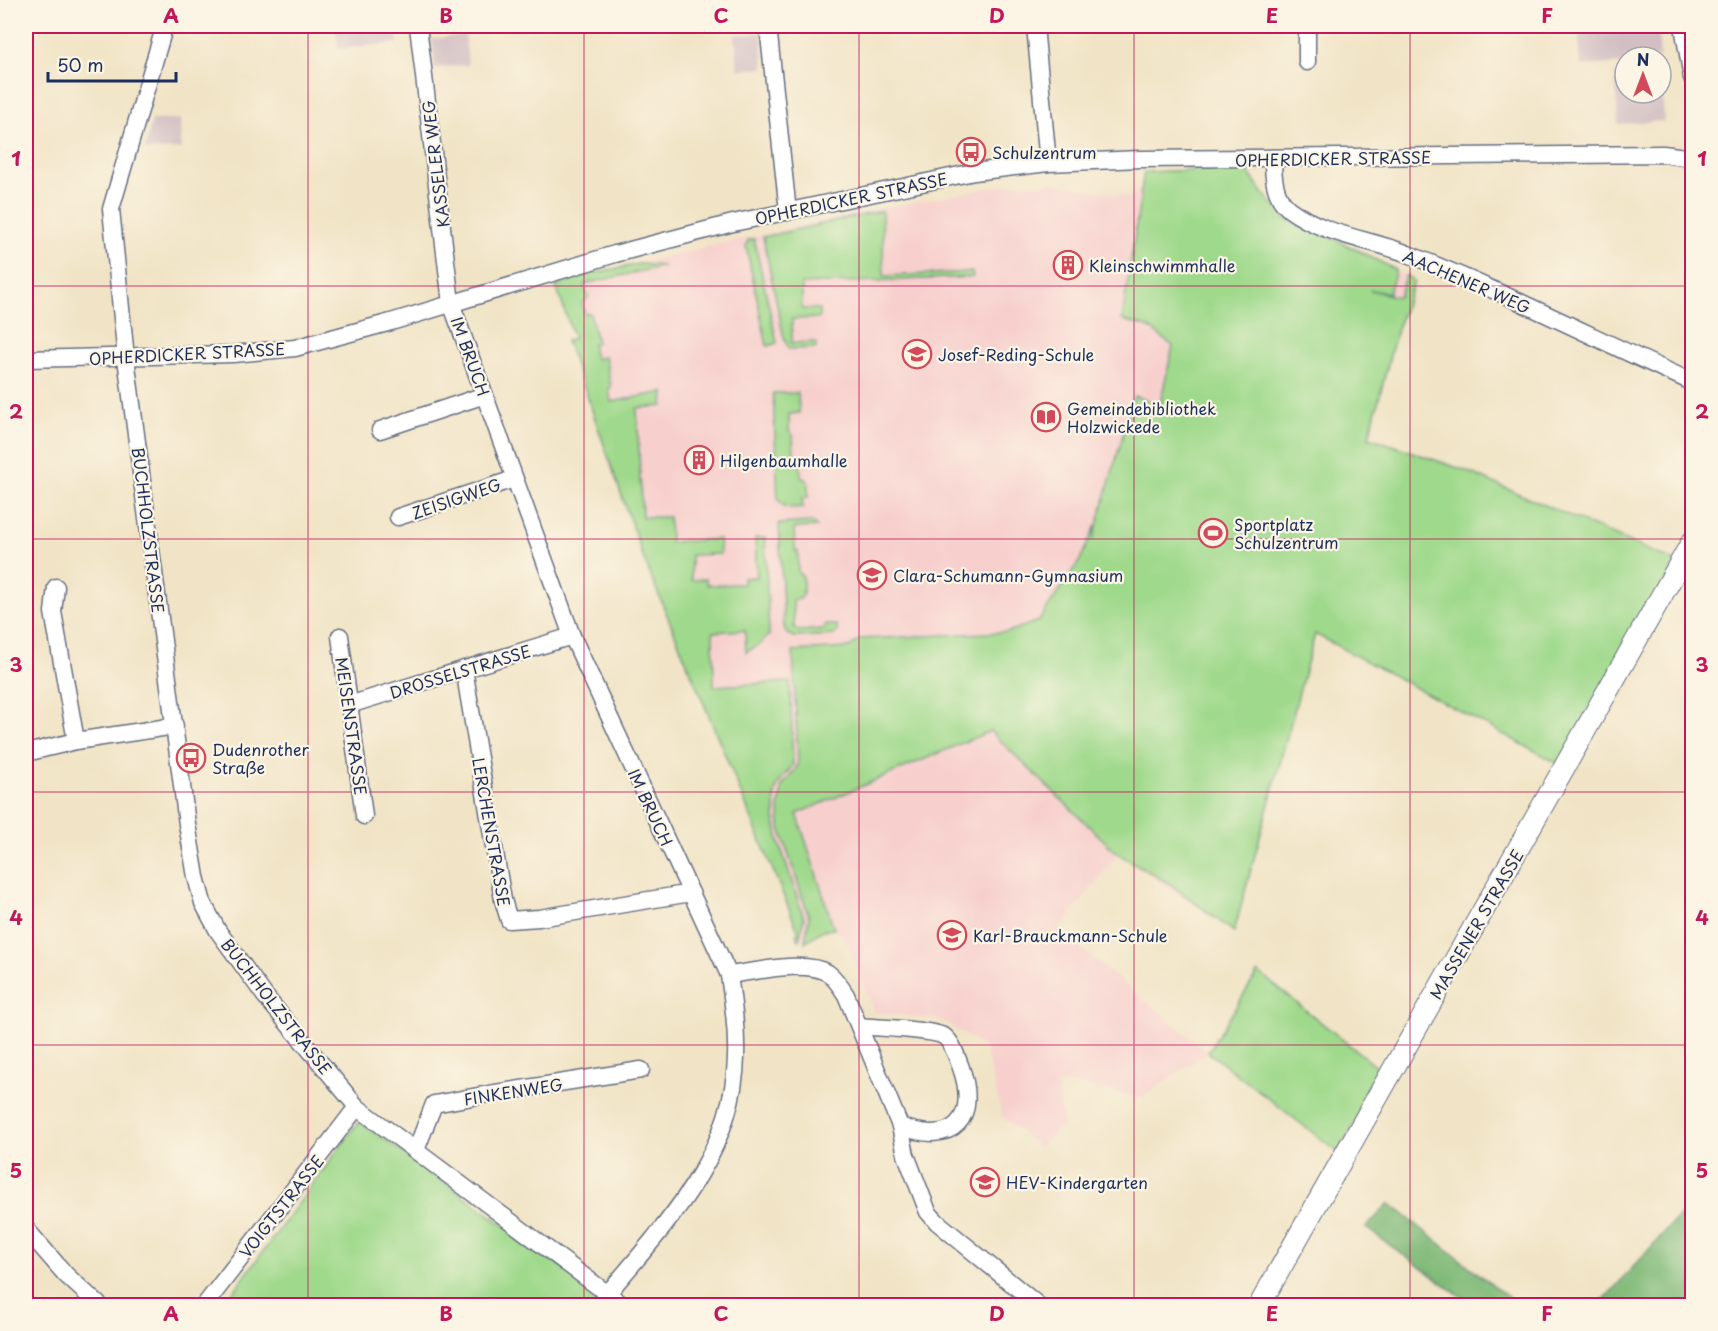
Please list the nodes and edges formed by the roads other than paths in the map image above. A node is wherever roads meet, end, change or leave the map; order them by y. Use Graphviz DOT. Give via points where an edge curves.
graph roads {
  1 [pos="163,26"];
  2 [pos="418,26"];
  3 [pos="768,26"];
  4 [pos="1035,26"];
  5 [pos="1307,26"];
  6 [pos="1683,26"];
  7 [pos="1307,62"];
  8 [pos="1692,78"];
  9 [pos="1692,158"];
  10 [pos="1273,159"];
  11 [pos="1048,163"];
  12 [pos="788,212"];
  13 [pos="452,303"];
  14 [pos="126,358"];
  15 [pos="26,359"];
  16 [pos="1692,382"];
  17 [pos="485,395"];
  18 [pos="380,430"];
  19 [pos="514,479"];
  20 [pos="398,518"];
  21 [pos="1692,542"];
  22 [pos="56,586"];
  23 [pos="340,636"];
  24 [pos="572,636"];
  25 [pos="464,669"];
  26 [pos="349,705"];
  27 [pos="175,726"];
  28 [pos="76,741"];
  29 [pos="26,753"];
  30 [pos="363,816"];
  31 [pos="691,893"];
  32 [pos="729,975"];
  33 [pos="859,1026"];
  34 [pos="642,1070"];
  35 [pos="357,1107"];
  36 [pos="900,1126"];
  37 [pos="416,1150"];
  38 [pos="26,1229"];
  39 [pos="608,1293"];
  40 [pos="100,1305"];
  41 [pos="204,1305"];
  42 [pos="624,1305"];
  43 [pos="1039,1305"];
  44 [pos="1259,1305"];
  1 -- 14 [label="street, BUCHHOLZSTRASSE" via="111,209"];
  2 -- 13 [label="street, KASSELER WEG"];
  3 -- 12 [label="street"];
  4 -- 11 [label="street"];
  5 -- 7 [label="street"];
  6 -- 8 [label="street"];
  9 -- 10 [label="street, OPHERDICKER STRASSE" via="1663,154"];
  10 -- 11 [label="street, OPHERDICKER STRASSE"];
  10 -- 16 [label="street, AACHENER WEG" via="1277,191 1288,208 1325,229 1407,254"];
  11 -- 12 [label="street, OPHERDICKER STRASSE" via="974,172"];
  12 -- 13 [label="street, OPHERDICKER STRASSE" via="615,254"];
  13 -- 14 [label="street, OPHERDICKER STRASSE" via="294,348"];
  13 -- 17 [label="street, IM BRUCH"];
  14 -- 15 [label="street, OPHERDICKER STRASSE"];
  14 -- 27 [label="street, BUCHHOLZSTRASSE"];
  17 -- 18 [label="street"];
  17 -- 19 [label="street, IM BRUCH"];
  19 -- 20 [label="street, ZEISIGWEG"];
  19 -- 24 [label="street, IM BRUCH"];
  21 -- 44 [label="street, MASSENER STRASSE"];
  22 -- 28 [label="street" via="52,612"];
  23 -- 26 [label="street, MEISENSTRASSE"];
  24 -- 25 [label="street, DROSSELSTRASSE"];
  24 -- 31 [label="street, IM BRUCH"];
  25 -- 26 [label="street, DROSSELSTRASSE"];
  25 -- 31 [label="street, LERCHENSTRASSE" via="509,920"];
  26 -- 30 [label="street, MEISENSTRASSE"];
  27 -- 28 [label="street"];
  27 -- 35 [label="street, BUCHHOLZSTRASSE" via="195,877 203,903 218,931 265,996"];
  28 -- 29 [label="street"];
  31 -- 32 [label="street, IM BRUCH"];
  32 -- 33 [label="street" via="815,968 839,983"];
  32 -- 39 [label="street, IM BRUCH" via="736,1058 726,1119 711,1158 673,1215"];
  33 -- 36 [label="street"];
  33 -- 36 [label="street" via="943,1036 954,1049 964,1075 967,1099 956,1126 930,1133"];
  34 -- 37 [label="street, FINKENWEG" via="434,1104"];
  35 -- 37 [label="street, BUCHHOLZSTRASSE"];
  35 -- 41 [label="street, VOIGTSTRASSE"];
  36 -- 43 [label="street" via="906,1155 928,1212"];
  37 -- 39 [label="street, BUCHHOLZSTRASSE"];
  38 -- 40 [label="street" via="66,1275"];
  39 -- 42 [label="street, BUCHHOLZSTRASSE"];
}
